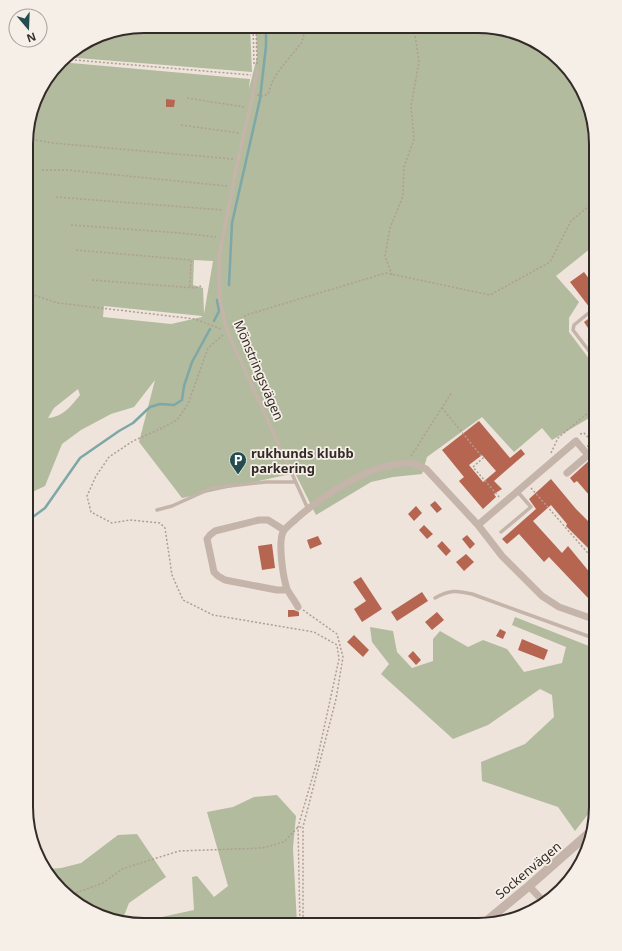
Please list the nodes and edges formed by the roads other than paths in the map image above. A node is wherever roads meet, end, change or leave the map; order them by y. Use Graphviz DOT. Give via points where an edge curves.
graph roads {
  1 [pos="257,69"];
  2 [pos="589,313"];
  3 [pos="589,350"];
  4 [pos="567,473"];
  5 [pos="295,482"];
  6 [pos="517,491"];
  7 [pos="308,509"];
  8 [pos="157,510"];
  9 [pos="478,525"];
  10 [pos="284,530"];
  11 [pos="501,532"];
  12 [pos="288,590"];
  13 [pos="435,598"];
  14 [pos="298,607"];
  15 [pos="589,618"];
  16 [pos="589,637"];
  17 [pos="585,837"];
  18 [pos="529,886"];
  19 [pos="540,898"];
  20 [pos="491,917"];
  1 -- 5 [label="lane, Mönstringsvägen" via="219,256 220,300 227,331"];
  2 -- 3 [label="lane" via="574,325 573,330"];
  4 -- 6 [label="street" via="588,455 576,441"];
  5 -- 7 [label="lane, Mönstringsvägen"];
  5 -- 8 [label="lane" via="266,482 212,488"];
  6 -- 9 [label="street"];
  6 -- 11 [label="lane" via="531,507"];
  7 -- 9 [label="street" via="364,475 391,465 407,463 426,469"];
  7 -- 10 [label="street"];
  9 -- 15 [label="street" via="502,556 542,596 559,607"];
  10 -- 12 [label="street" via="281,540 284,576"];
  10 -- 12 [label="street" via="268,520 259,520 215,531 207,539 214,572 218,576 225,580"];
  12 -- 14 [label="street"];
  13 -- 16 [label="lane" via="445,592 454,591 472,594"];
  17 -- 18 [label="street, Sockenvägen"];
  18 -- 19 [label="street"];
  18 -- 20 [label="street, Sockenvägen"];
}
